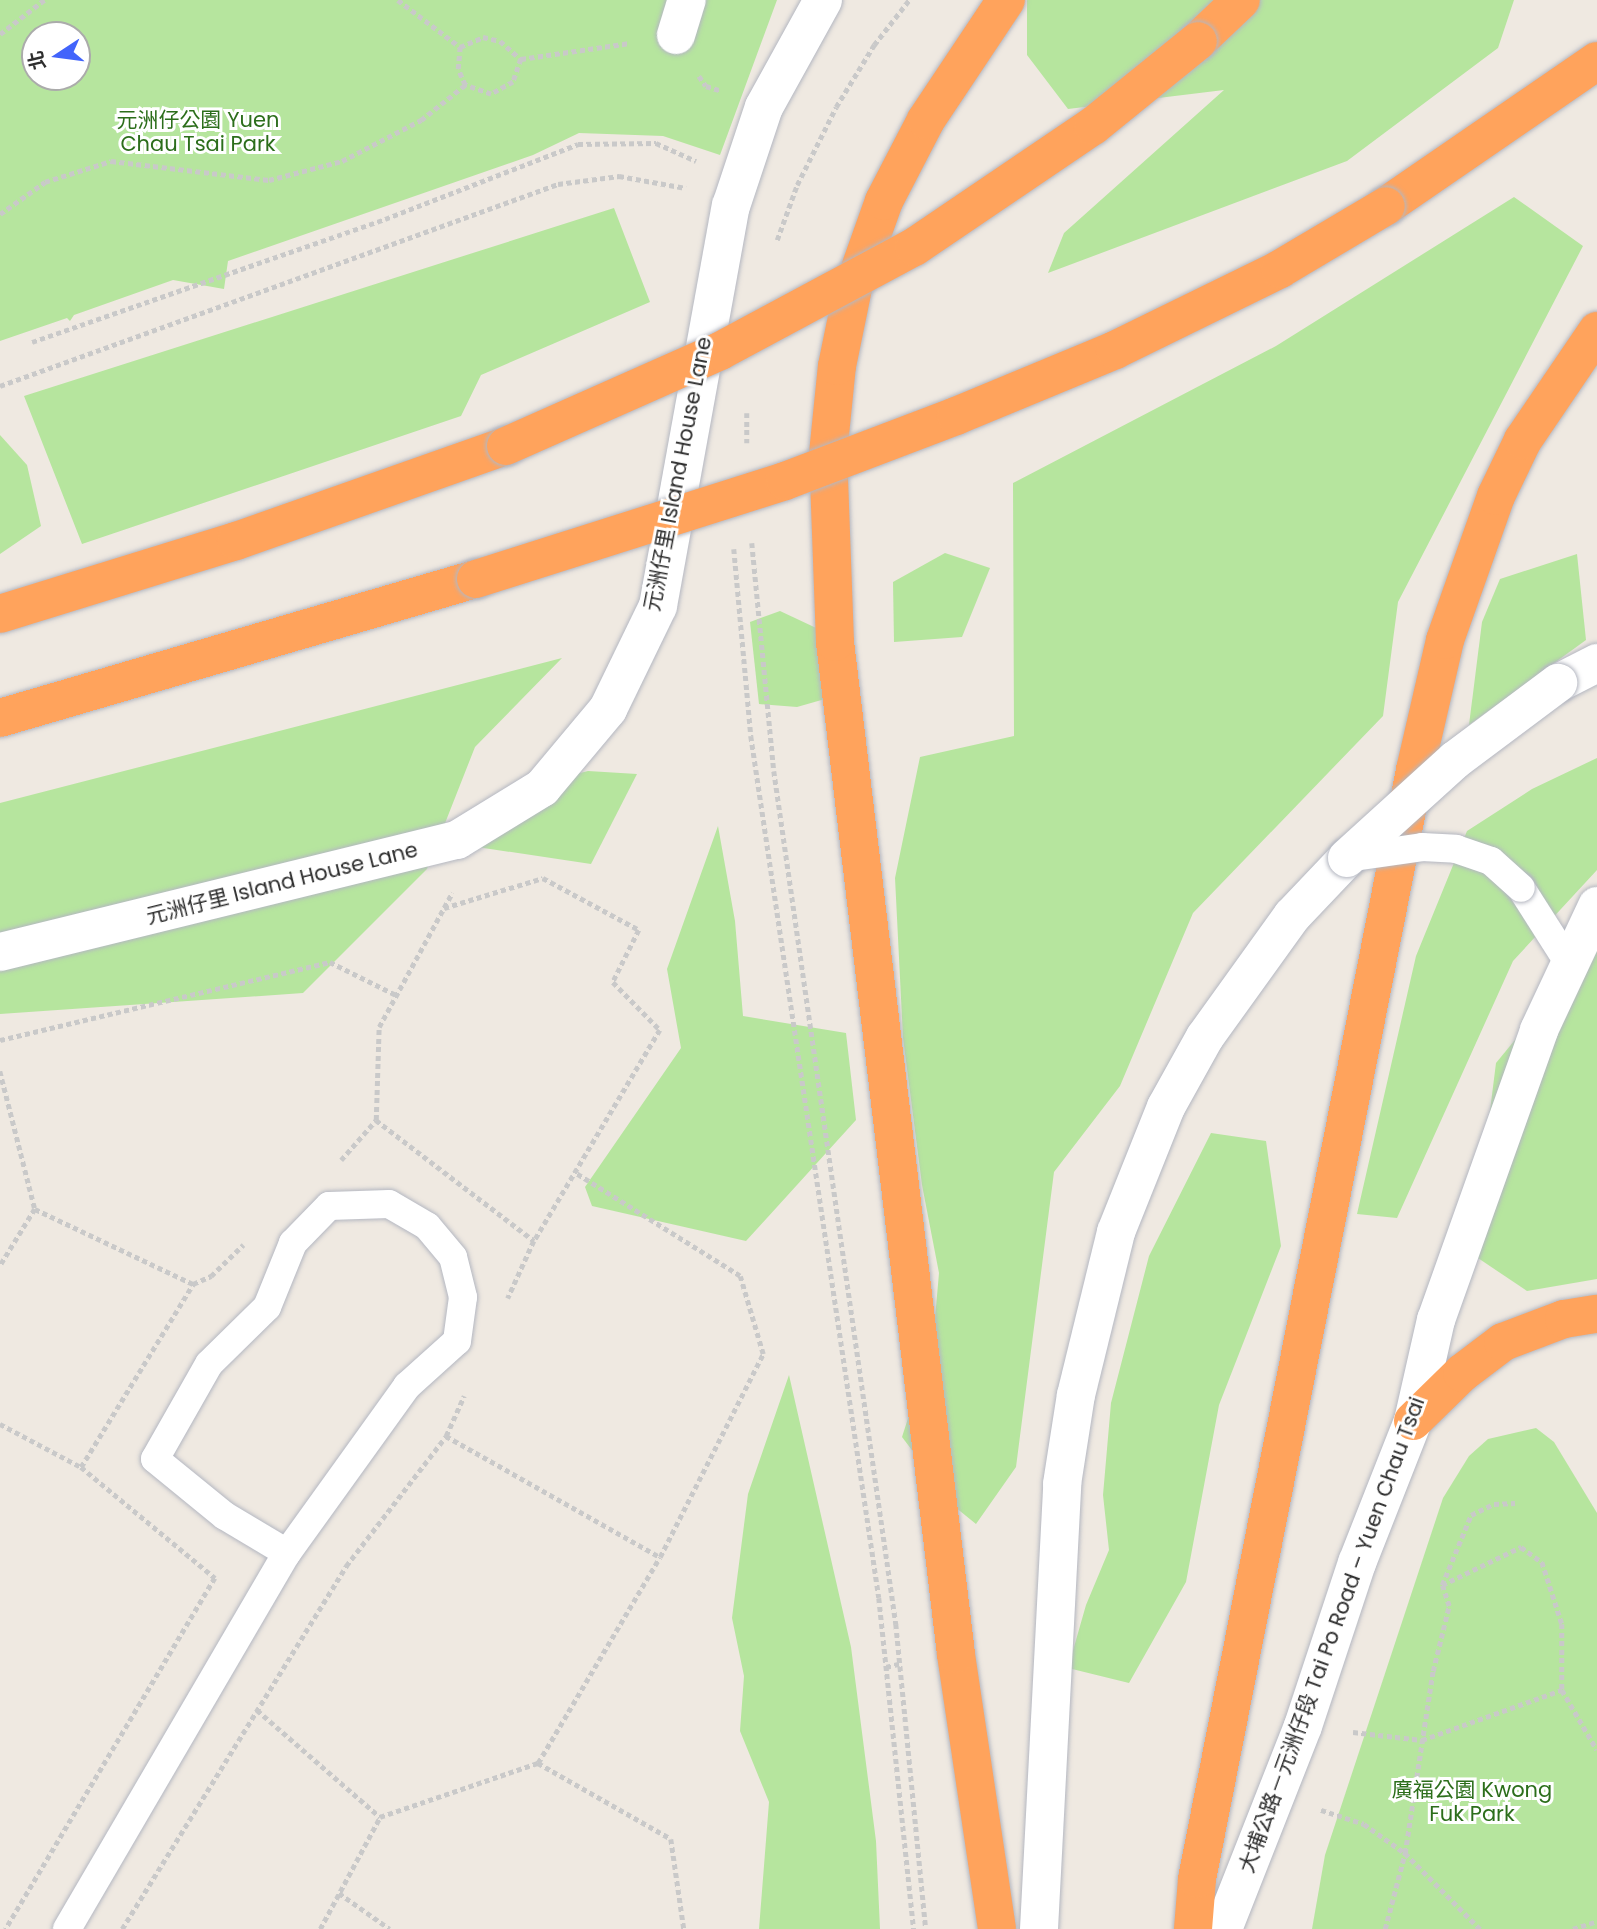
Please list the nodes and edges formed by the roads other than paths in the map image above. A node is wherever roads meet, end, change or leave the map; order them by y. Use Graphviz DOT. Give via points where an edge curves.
graph roads {
  1 [pos="687,0"];
  2 [pos="823,0"];
  3 [pos="1006,0"];
  4 [pos="1241,0"];
  5 [pos="676,36"];
  6 [pos="1597,61"];
  7 [pos="1597,331"];
  8 [pos="0,614"];
  9 [pos="1597,663"];
  10 [pos="0,718"];
  11 [pos="1347,858"];
  12 [pos="1597,906"];
  13 [pos="0,952"];
  14 [pos="1568,962"];
  15 [pos="1597,1314"];
  16 [pos="1413,1421"];
  17 [pos="287,1553"];
  18 [pos="67,1929"];
  19 [pos="997,1929"];
  20 [pos="1039,1929"];
  21 [pos="1194,1929"];
  22 [pos="1223,1929"];
  1 -- 5 [label="main road"];
  2 -- 13 [label="main road, 元洲仔里 Island House Lane" via="764,107 726,227 657,606 608,709 542,788 457,840"];
  3 -- 19 [label="highway" via="926,120 884,201 853,288 837,366 828,454 836,656 953,1628"];
  4 -- 8 [label="highway, bridge" via="1093,127 914,247 720,351 506,446 236,541"];
  6 -- 10 [label="highway, bridge" via="1386,206 1280,269 1139,338 956,416 785,481 476,579"];
  7 -- 21 [label="highway" via="1552,394 1501,484 1472,553 1445,640 1415,770 1197,1879"];
  9 -- 11 [label="main road, bridge" via="1558,683 1455,760"];
  11 -- 14 [label="lane, bridge" via="1412,848 1456,849 1491,861 1521,888"];
  11 -- 20 [label="main road" via="1292,916 1205,1037 1166,1107 1116,1232 1076,1395 1062,1484"];
  12 -- 14 [label="main road, 大埔公路－元洲仔段 Tai Po Road – Yuen Chau Tsai"];
  14 -- 16 [label="main road, 大埔公路－元洲仔段 Tai Po Road – Yuen Chau Tsai" via="1539,1030 1436,1320"];
  15 -- 16 [label="highway" via="1564,1319 1503,1342 1462,1373"];
  16 -- 22 [label="main road, 大埔公路－元洲仔段 Tai Po Road – Yuen Chau Tsai" via="1357,1563 1298,1739"];
  17 -- 17 [label="lane" via="225,1516 155,1459 209,1364 267,1307 293,1243 328,1206 389,1204 427,1226 453,1257 463,1297 457,1341 407,1385"];
  17 -- 18 [label="lane"];
}
